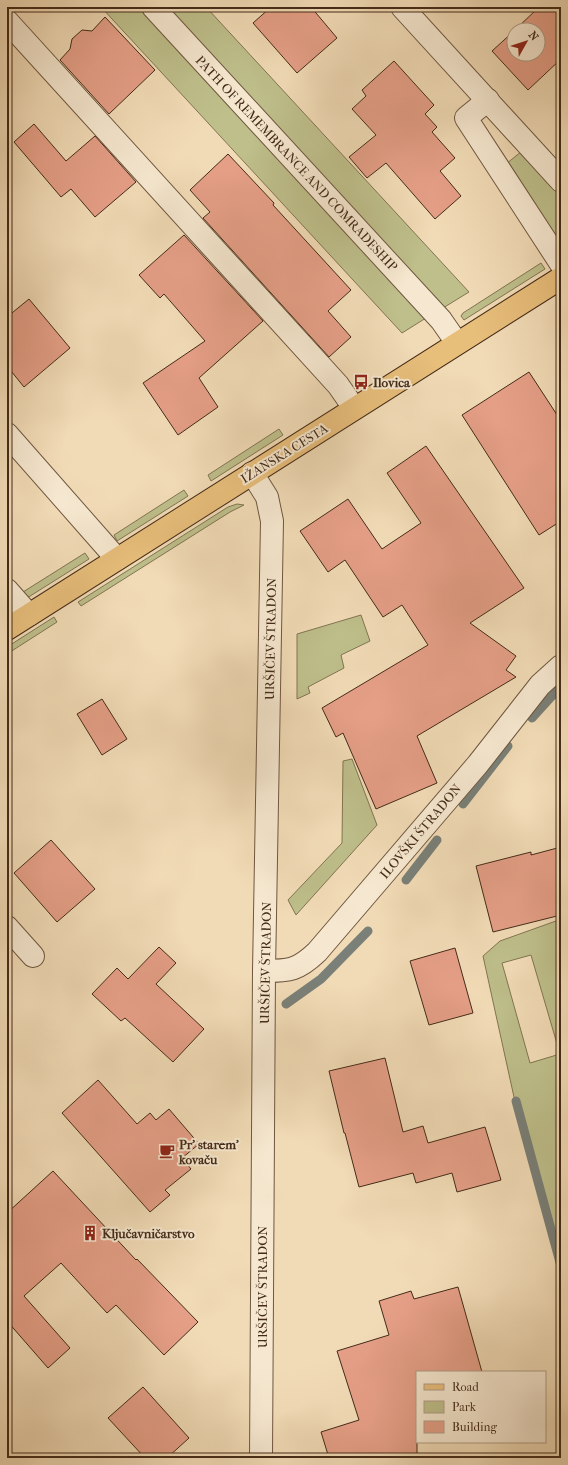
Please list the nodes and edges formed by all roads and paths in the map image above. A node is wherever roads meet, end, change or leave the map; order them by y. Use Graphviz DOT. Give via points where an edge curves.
graph roads {
  1 [pos="153,7"];
  2 [pos="402,7"];
  3 [pos="7,21"];
  4 [pos="488,100"];
  5 [pos="561,181"];
  6 [pos="561,264"];
  7 [pos="561,278"];
  8 [pos="457,343"];
  9 [pos="354,408"];
  10 [pos="7,434"];
  11 [pos="252,473"];
  12 [pos="117,559"];
  13 [pos="7,590"];
  14 [pos="28,615"];
  15 [pos="7,629"];
  16 [pos="561,666"];
  17 [pos="7,927"];
  18 [pos="33,956"];
  19 [pos="264,971"];
  20 [pos="261,1458"];
  1 -- 8 [label="street" via="441,320"];
  2 -- 4 [label="street"];
  3 -- 9 [label="street" via="338,386"];
  4 -- 5 [label="street"];
  4 -- 6 [label="street" via="466,118"];
  7 -- 8 [label="main road, IŽANSKA CESTA"];
  8 -- 9 [label="main road, IŽANSKA CESTA"];
  9 -- 11 [label="main road, IŽANSKA CESTA"];
  10 -- 12 [label="street"];
  11 -- 12 [label="main road, IŽANSKA CESTA"];
  11 -- 19 [label="street, URŠIČEV ŠTRADON" via="267,497 272,521"];
  12 -- 14 [label="main road, IŽANSKA CESTA"];
  13 -- 14 [label="street"];
  14 -- 15 [label="main road, IŽANSKA CESTA"];
  16 -- 19 [label="street, ILOVŠKI ŠTRADON" via="540,685 478,764 317,952 301,966 285,971"];
  17 -- 18 [label="street"];
  19 -- 20 [label="street, URŠIČEV ŠTRADON"];
}
